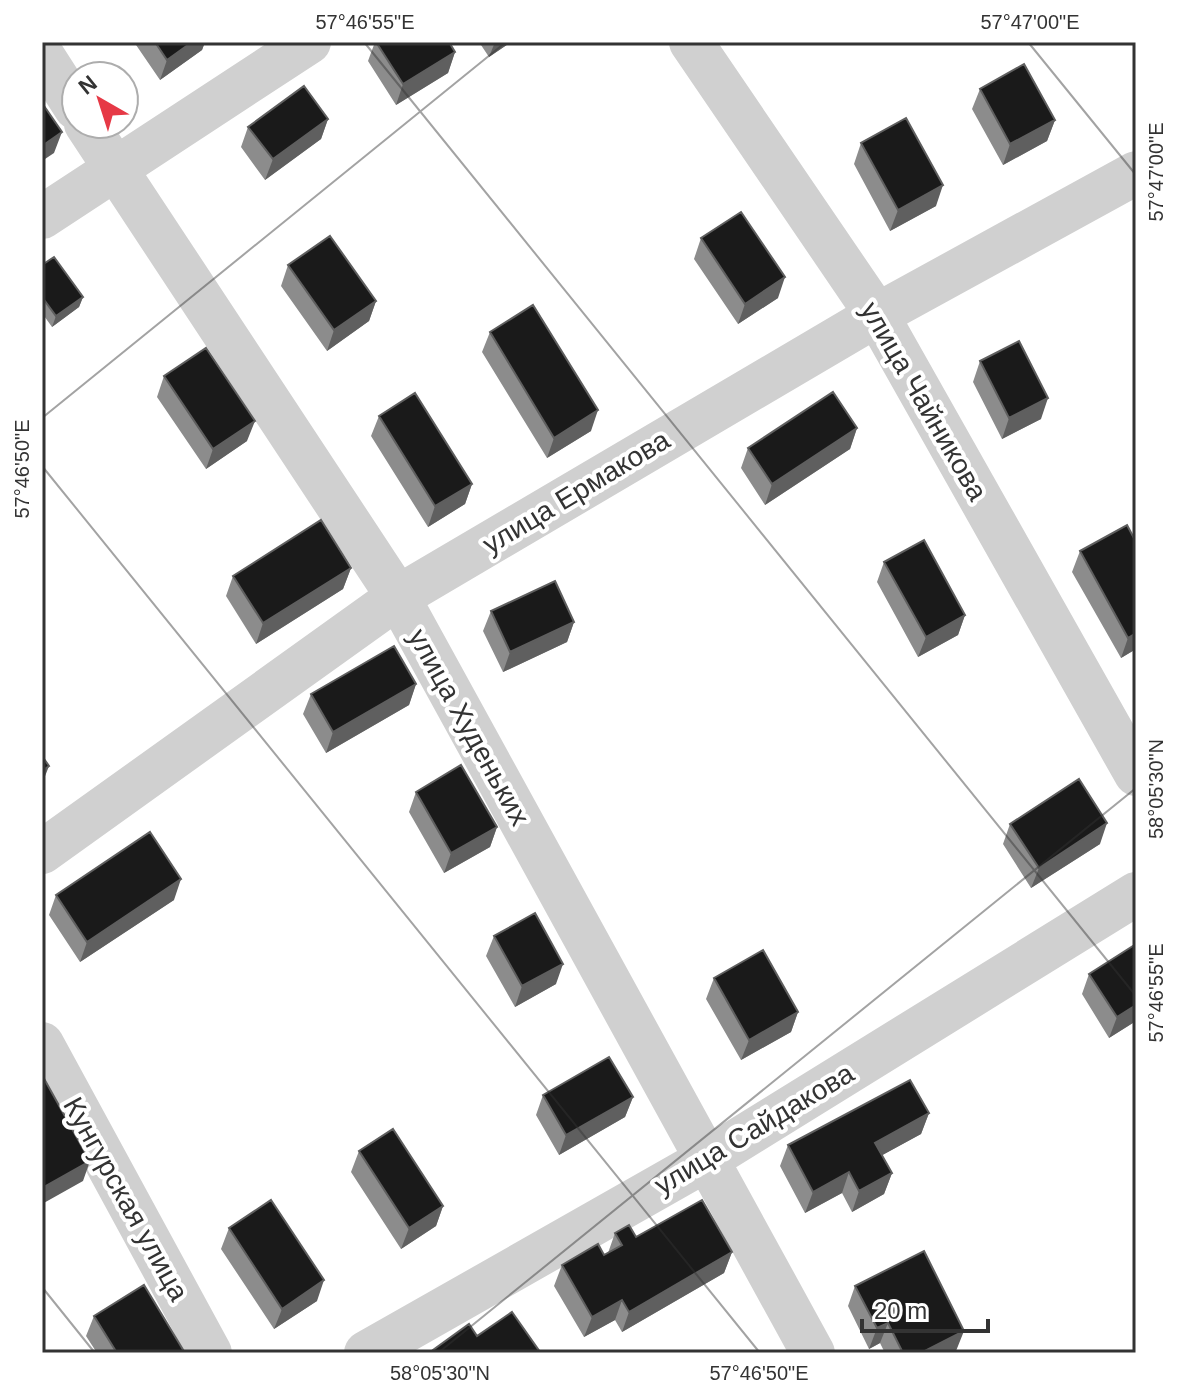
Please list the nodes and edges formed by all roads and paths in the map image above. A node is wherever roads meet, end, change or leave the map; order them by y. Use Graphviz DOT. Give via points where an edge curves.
graph roads {
  1 [pos="309,42"];
  2 [pos="691,42"];
  3 [pos="42,55"];
  4 [pos="60,83"];
  5 [pos="96,140"];
  6 [pos="114,168"];
  7 [pos="1136,173"];
  8 [pos="42,217"];
  9 [pos="877,315"];
  10 [pos="398,597"];
  11 [pos="1136,774"];
  12 [pos="42,852"];
  13 [pos="1136,894"];
  14 [pos="42,1044"];
  15 [pos="706,1160"];
  16 [pos="210,1353"];
  17 [pos="366,1353"];
  18 [pos="813,1353"];
  1 -- 6 [label="street"];
  2 -- 9 [label="street, улица Чайникова"];
  3 -- 4 [label="street"];
  5 -- 6 [label="street, улица Худеньких"];
  6 -- 8 [label="street"];
  6 -- 10 [label="street, улица Худеньких"];
  7 -- 9 [label="street, улица Ермакова"];
  9 -- 10 [label="street, улица Ермакова"];
  9 -- 11 [label="street, улица Чайникова"];
  10 -- 12 [label="street, улица Ермакова"];
  10 -- 15 [label="street, улица Худеньких"];
  13 -- 15 [label="street, улица Сайдакова"];
  14 -- 16 [label="street, Кунгурская улица"];
  15 -- 17 [label="street, улица Сайдакова"];
  15 -- 18 [label="street, улица Худеньких"];
}
